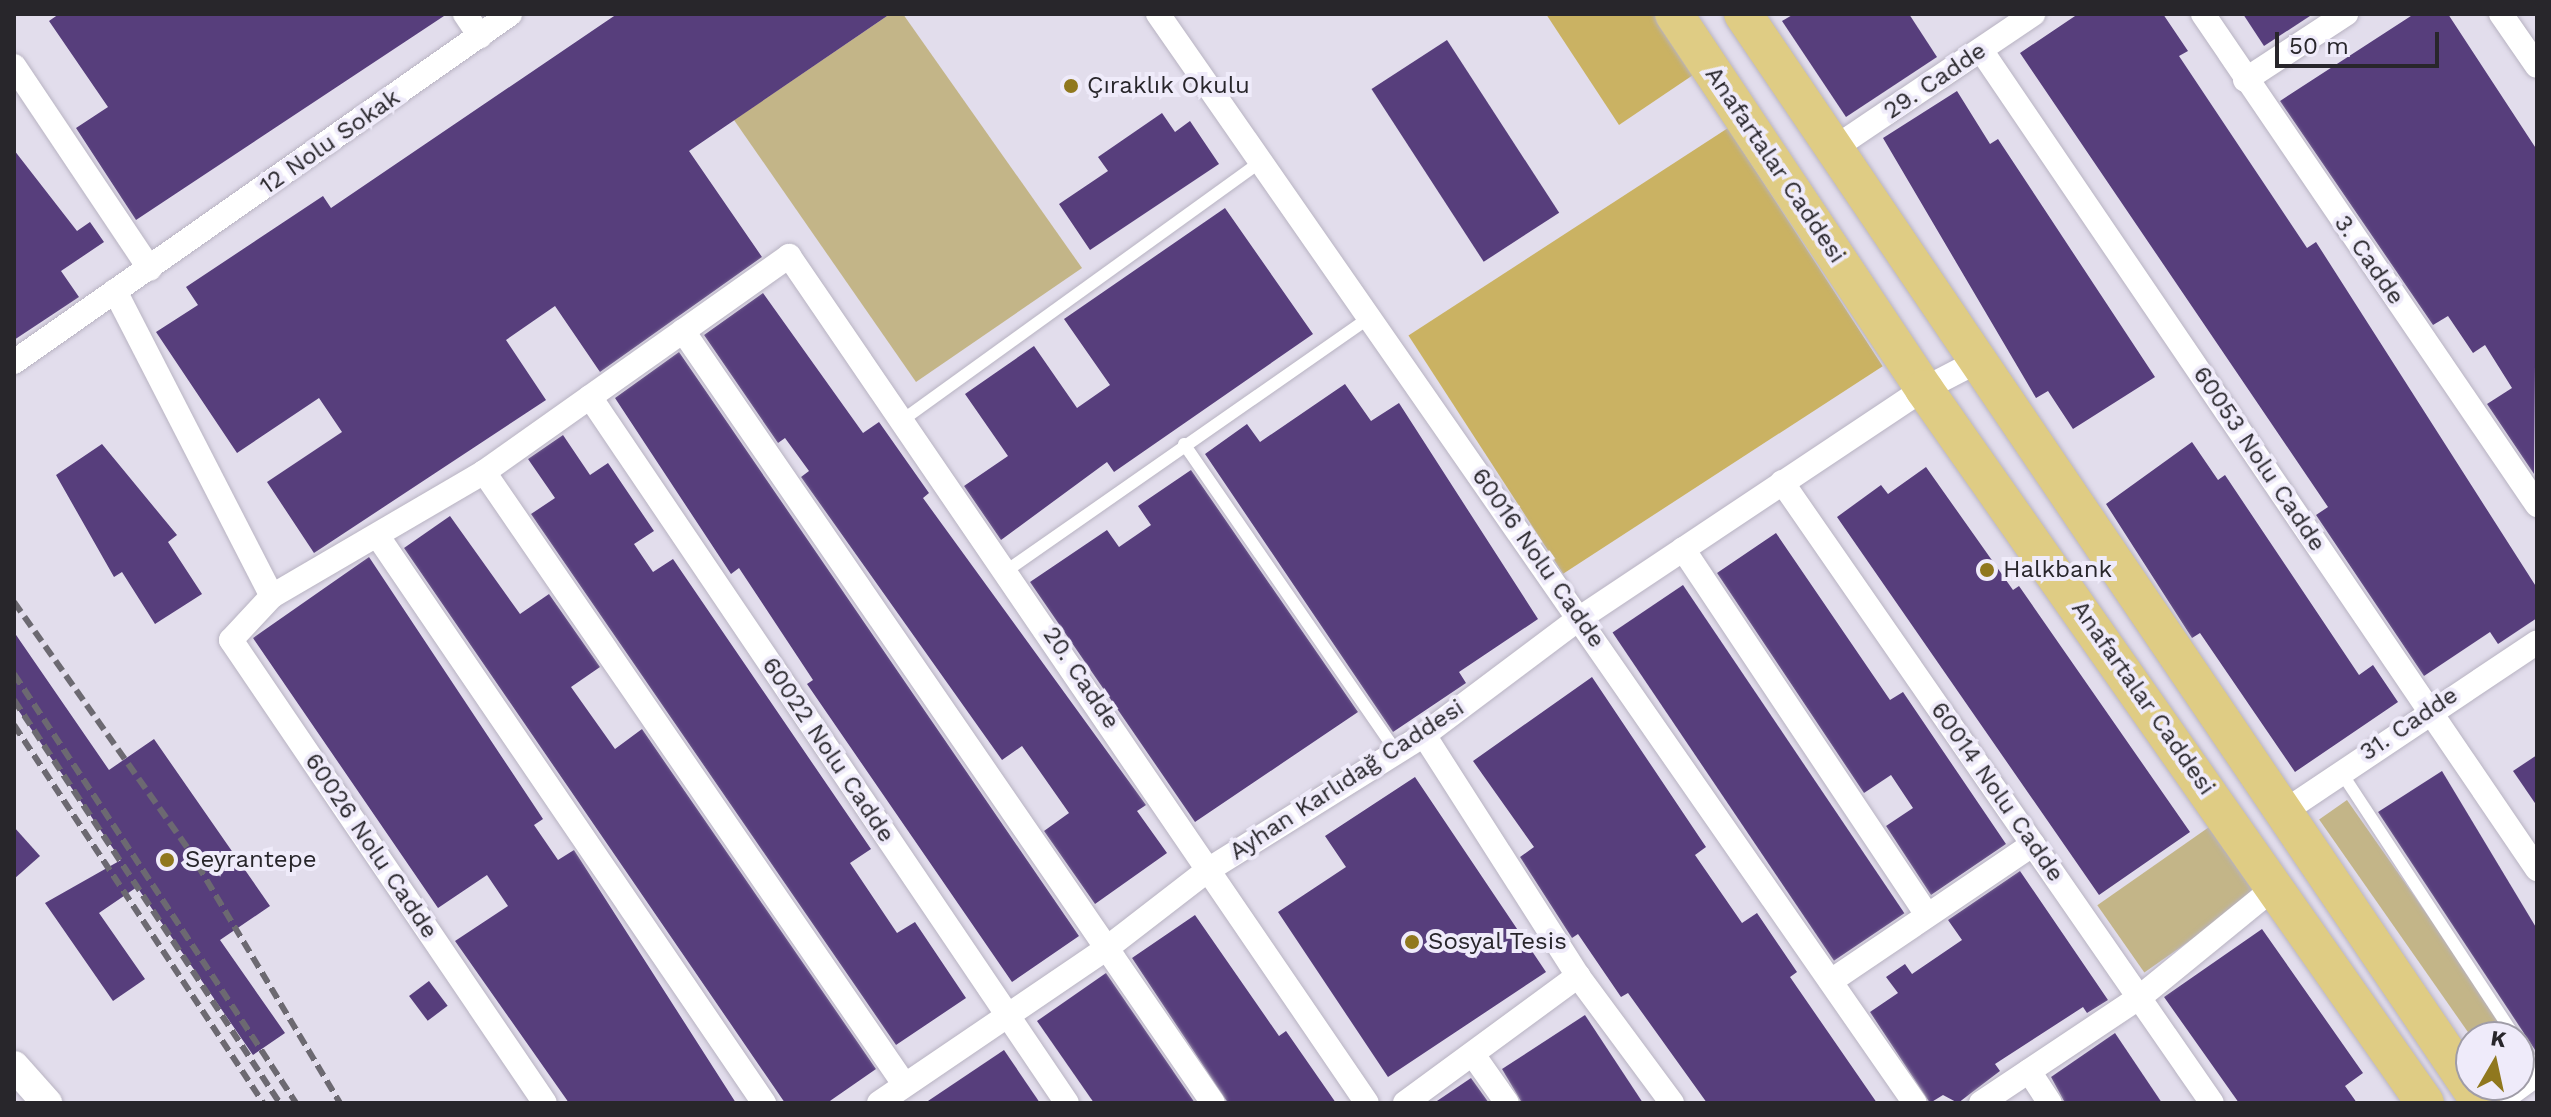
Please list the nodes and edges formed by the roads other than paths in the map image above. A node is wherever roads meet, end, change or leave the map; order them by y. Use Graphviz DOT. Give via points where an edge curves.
graph roads {
  1 [pos="465,14"];
  2 [pos="510,14"];
  3 [pos="1158,14"];
  4 [pos="1674,14"];
  5 [pos="1743,14"];
  6 [pos="2033,14"];
  7 [pos="2203,14"];
  8 [pos="2346,14"];
  9 [pos="2501,14"];
  10 [pos="480,36"];
  11 [pos="1981,50"];
  12 [pos="14,66"];
  13 [pos="2537,66"];
  14 [pos="2245,80"];
  15 [pos="1836,147"];
  16 [pos="1261,161"];
  17 [pos="150,269"];
  18 [pos="115,291"];
  19 [pos="1370,317"];
  20 [pos="683,331"];
  21 [pos="1980,360"];
  22 [pos="14,362"];
  23 [pos="1924,389"];
  24 [pos="590,397"];
  25 [pos="901,421"];
  26 [pos="1184,444"];
  27 [pos="484,472"];
  28 [pos="1782,482"];
  29 [pos="2537,505"];
  30 [pos="379,538"];
  31 [pos="1683,549"];
  32 [pos="1009,569"];
  33 [pos="272,596"];
  34 [pos="1580,618"];
  35 [pos="2537,642"];
  36 [pos="2429,709"];
  37 [pos="1424,735"];
  38 [pos="1395,750"];
  39 [pos="2341,772"];
  40 [pos="2285,811"];
  41 [pos="2033,844"];
  42 [pos="2537,869"];
  43 [pos="1208,870"];
  44 [pos="2276,886"];
  45 [pos="1926,914"];
  46 [pos="1107,948"];
  47 [pos="1578,976"];
  48 [pos="1831,981"];
  49 [pos="2140,997"];
  50 [pos="1005,1014"];
  51 [pos="2504,1021"];
  52 [pos="1474,1056"];
  53 [pos="14,1066"];
  54 [pos="2029,1071"];
  55 [pos="2537,1072"];
  56 [pos="904,1084"];
  57 [pos="47,1103"];
  58 [pos="545,1103"];
  59 [pos="764,1103"];
  60 [pos="879,1103"];
  61 [pos="1067,1103"];
  62 [pos="1213,1103"];
  63 [pos="1367,1103"];
  64 [pos="1405,1103"];
  65 [pos="1507,1103"];
  66 [pos="1672,1103"];
  67 [pos="1915,1103"];
  68 [pos="1981,1103"];
  69 [pos="2050,1103"];
  70 [pos="2212,1103"];
  71 [pos="2425,1103"];
  72 [pos="2481,1103"];
  73 [pos="2497,1103"];
  1 -- 10 [label="street"];
  2 -- 10 [label="street, 12 Nolu Sokak"];
  3 -- 16 [label="street, 60016 Nolu Cadde"];
  4 -- 23 [label="main road, Anafartalar Caddesi"];
  5 -- 15 [label="main road"];
  6 -- 11 [label="street, 29. Cadde"];
  7 -- 14 [label="street, 3. Cadde"];
  8 -- 14 [label="street"];
  9 -- 13 [label="street"];
  10 -- 17 [label="street, 12 Nolu Sokak"];
  11 -- 15 [label="street, 29. Cadde"];
  11 -- 36 [label="street, 60053 Nolu Cadde"];
  12 -- 17 [label="street"];
  14 -- 29 [label="street, 3. Cadde"];
  15 -- 21 [label="main road"];
  16 -- 19 [label="street, 60016 Nolu Cadde"];
  16 -- 25 [label="lane"];
  17 -- 18 [label="street, 12 Nolu Sokak"];
  18 -- 22 [label="street, 12 Nolu Sokak"];
  18 -- 33 [label="street"];
  19 -- 26 [label="lane"];
  19 -- 34 [label="street, 60016 Nolu Cadde"];
  20 -- 24 [label="street"];
  20 -- 25 [label="street, 20. Cadde" via="789,256"];
  20 -- 46 [label="street"];
  21 -- 23 [label="street, Ayhan Karlıdağ Caddesi"];
  21 -- 40 [label="main road"];
  23 -- 28 [label="street, Ayhan Karlıdağ Caddesi"];
  23 -- 44 [label="main road, Anafartalar Caddesi"];
  24 -- 27 [label="street"];
  24 -- 50 [label="street, 60022 Nolu Cadde"];
  25 -- 32 [label="street, 20. Cadde"];
  26 -- 32 [label="lane"];
  26 -- 38 [label="lane"];
  27 -- 30 [label="street"];
  27 -- 56 [label="street"];
  28 -- 31 [label="street, Ayhan Karlıdağ Caddesi"];
  28 -- 41 [label="street, 60014 Nolu Cadde"];
  30 -- 33 [label="street"];
  30 -- 59 [label="street"];
  31 -- 34 [label="street, Ayhan Karlıdağ Caddesi"];
  31 -- 45 [label="street"];
  32 -- 43 [label="street, 20. Cadde"];
  33 -- 58 [label="street, 60026 Nolu Cadde" via="231,640"];
  34 -- 37 [label="street, Ayhan Karlıdağ Caddesi"];
  34 -- 48 [label="street, 60016 Nolu Cadde"];
  35 -- 36 [label="street, 31. Cadde"];
  36 -- 39 [label="street, 31. Cadde"];
  36 -- 42 [label="street, 60053 Nolu Cadde"];
  37 -- 38 [label="street, Ayhan Karlıdağ Caddesi"];
  37 -- 47 [label="street"];
  38 -- 43 [label="street, Ayhan Karlıdağ Caddesi"];
  39 -- 40 [label="street, 31. Cadde"];
  39 -- 51 [label="lane"];
  40 -- 72 [label="main road"];
  41 -- 45 [label="street"];
  41 -- 49 [label="street, 60014 Nolu Cadde"];
  43 -- 46 [label="street, Ayhan Karlıdağ Caddesi"];
  43 -- 63 [label="street, 20. Cadde"];
  44 -- 49 [label="street"];
  44 -- 71 [label="main road, Anafartalar Caddesi"];
  45 -- 48 [label="street"];
  46 -- 50 [label="street, Ayhan Karlıdağ Caddesi"];
  46 -- 62 [label="street"];
  47 -- 52 [label="street"];
  47 -- 66 [label="street"];
  48 -- 67 [label="street, 60016 Nolu Cadde"];
  49 -- 54 [label="street"];
  49 -- 70 [label="street, 60014 Nolu Cadde"];
  50 -- 56 [label="street, Ayhan Karlıdağ Caddesi"];
  50 -- 61 [label="street, 60022 Nolu Cadde"];
  52 -- 64 [label="street"];
  52 -- 65 [label="street"];
  53 -- 57 [label="street"];
  54 -- 68 [label="street"];
  54 -- 69 [label="street"];
  55 -- 73 [label="street"];
  56 -- 60 [label="street, Ayhan Karlıdağ Caddesi"];
}
